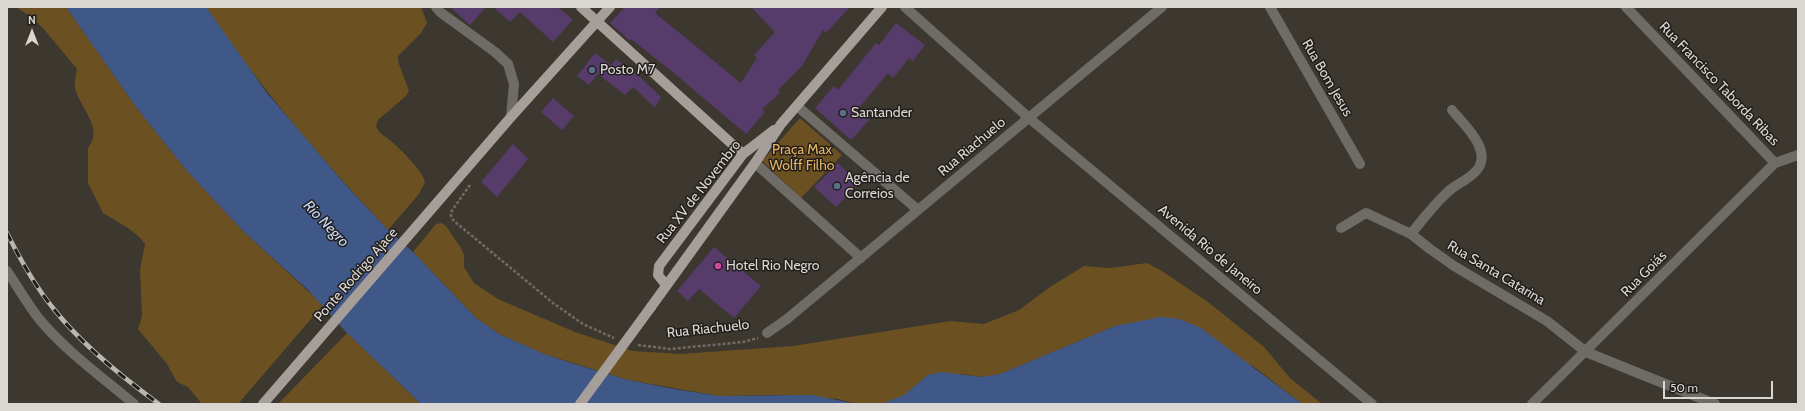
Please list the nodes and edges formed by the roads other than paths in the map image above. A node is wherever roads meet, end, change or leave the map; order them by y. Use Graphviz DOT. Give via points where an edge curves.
graph roads {
  1 [pos="436,7"];
  2 [pos="581,7"];
  3 [pos="610,7"];
  4 [pos="882,7"];
  5 [pos="906,7"];
  6 [pos="1162,7"];
  7 [pos="1270,7"];
  8 [pos="1626,7"];
  9 [pos="597,22"];
  10 [pos="797,106"];
  11 [pos="1452,110"];
  12 [pos="511,117"];
  13 [pos="1029,118"];
  14 [pos="781,124"];
  15 [pos="743,154"];
  16 [pos="1798,155"];
  17 [pos="755,163"];
  18 [pos="1775,163"];
  19 [pos="1360,164"];
  20 [pos="918,210"];
  21 [pos="1341,228"];
  22 [pos="1410,234"];
  23 [pos="861,258"];
  24 [pos="7,271"];
  25 [pos="666,285"];
  26 [pos="767,333"];
  27 [pos="1586,352"];
  28 [pos="134,404"];
  29 [pos="263,404"];
  30 [pos="580,404"];
  31 [pos="1372,404"];
  32 [pos="1532,404"];
  33 [pos="1715,404"];
  1 -- 12 [label="street" via="508,64 514,84"];
  2 -- 9 [label="main road"];
  3 -- 9 [label="main road, Ponte Rodrigo Ajace"];
  4 -- 10 [label="main road, Rua XV de Novembro"];
  5 -- 13 [label="street, Avenida Rio de Janeiro"];
  6 -- 13 [label="street, Rua Riachuelo"];
  7 -- 19 [label="street, Rua Bom Jesus"];
  8 -- 18 [label="street, Rua Francisco Taborda Ribas"];
  9 -- 12 [label="main road, Ponte Rodrigo Ajace"];
  9 -- 15 [label="main road"];
  10 -- 14 [label="main road, Rua XV de Novembro"];
  10 -- 20 [label="street"];
  11 -- 22 [label="street" via="1480,145 1482,158 1478,170 1450,189"];
  12 -- 29 [label="main road, Ponte Rodrigo Ajace"];
  13 -- 20 [label="street, Rua Riachuelo"];
  13 -- 31 [label="street, Avenida Rio de Janeiro"];
  14 -- 15 [label="main road, Rua XV de Novembro"];
  14 -- 17 [label="main road, Rua XV de Novembro"];
  15 -- 25 [label="main road, Rua XV de Novembro" via="658,266 658,275"];
  16 -- 18 [label="street"];
  17 -- 23 [label="street"];
  17 -- 25 [label="main road, Rua XV de Novembro"];
  18 -- 27 [label="street, Rua Goiás"];
  20 -- 23 [label="street, Rua Riachuelo"];
  21 -- 22 [label="street, Rua Santa Catarina" via="1366,213"];
  22 -- 27 [label="street, Rua Santa Catarina" via="1454,266 1547,321"];
  23 -- 26 [label="street, Rua Riachuelo"];
  24 -- 28 [label="street" via="40,320 77,356"];
  25 -- 30 [label="main road, Rua XV de Novembro, bridge"];
  27 -- 32 [label="street, Rua Goiás"];
  27 -- 33 [label="street, Rua Santa Catarina"];
}
